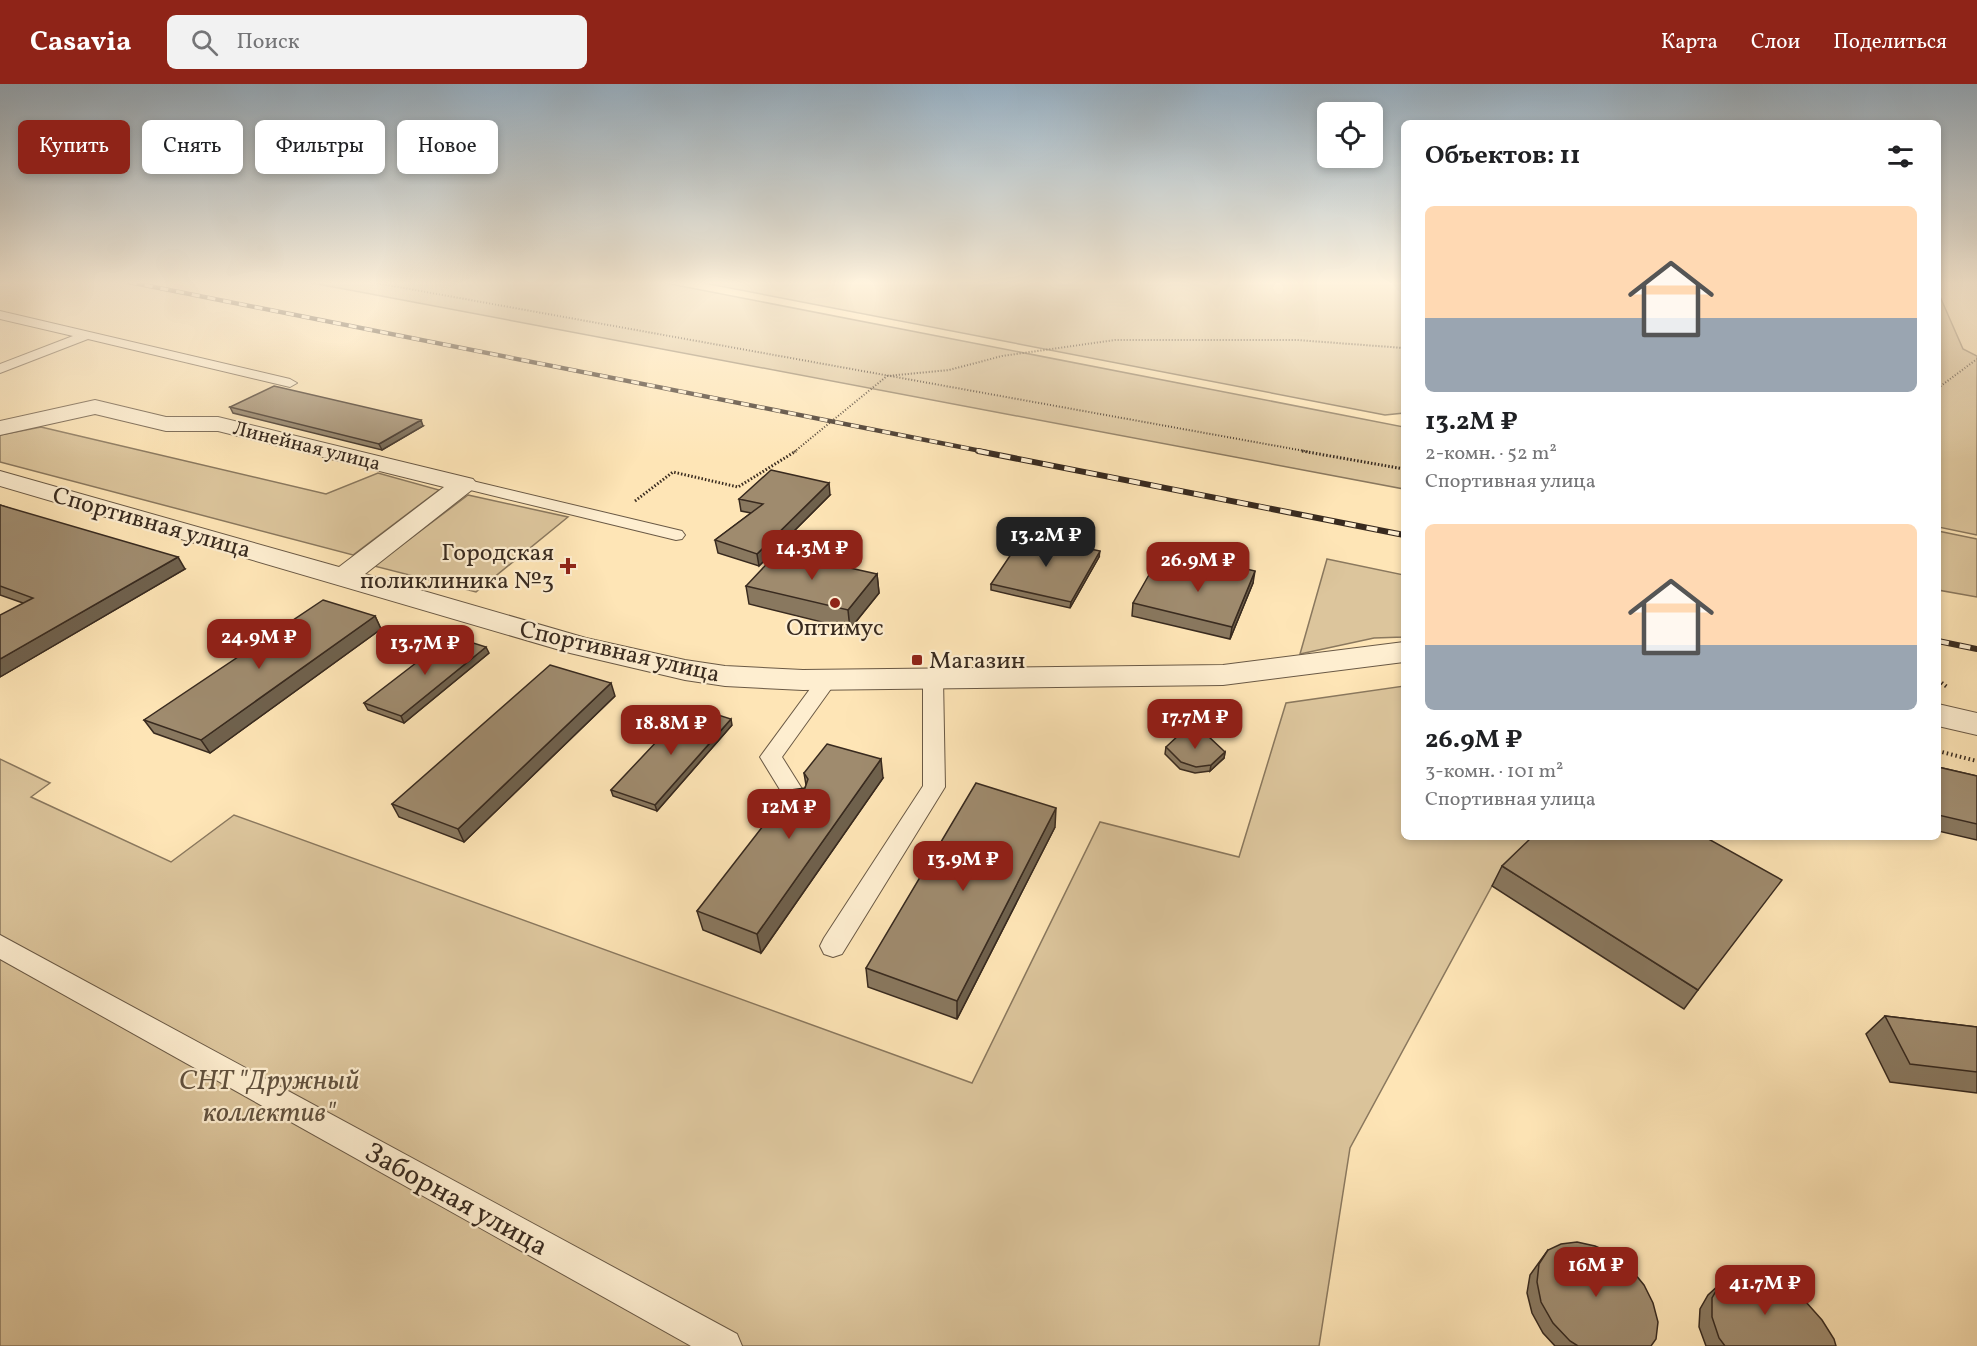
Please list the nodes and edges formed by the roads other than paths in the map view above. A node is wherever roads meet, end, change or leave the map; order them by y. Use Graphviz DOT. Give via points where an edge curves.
graph roads {
  1 [pos="72,341"];
  2 [pos="107,341"];
  3 [pos="0,369"];
  4 [pos="290,382"];
  5 [pos="0,428"];
  6 [pos="0,478"];
  7 [pos="464,484"];
  8 [pos="676,536"];
  9 [pos="344,577"];
  10 [pos="1401,652"];
  11 [pos="933,678"];
  12 [pos="828,679"];
  13 [pos="1941,717"];
  14 [pos="1977,723"];
  15 [pos="798,800"];
  16 [pos="0,946"];
  17 [pos="833,946"];
  18 [pos="725,1346"];
  1 -- 3 [label="lane"];
  2 -- 4 [label="lane"];
  5 -- 7 [label="street, Линейная улица" via="95,407 166,424 218,423"];
  6 -- 9 [label="street, Спортивная улица"];
  7 -- 8 [label="lane"];
  7 -- 9 [label="street"];
  9 -- 12 [label="street, Спортивная улица" via="641,661 725,676"];
  10 -- 11 [label="street, Спортивная улица" via="1223,675"];
  11 -- 12 [label="street, Спортивная улица"];
  11 -- 17 [label="lane" via="934,787"];
  12 -- 15 [label="lane" via="771,757"];
  13 -- 14 [label="street"];
  16 -- 18 [label="lane, Заборная улица"];
}
